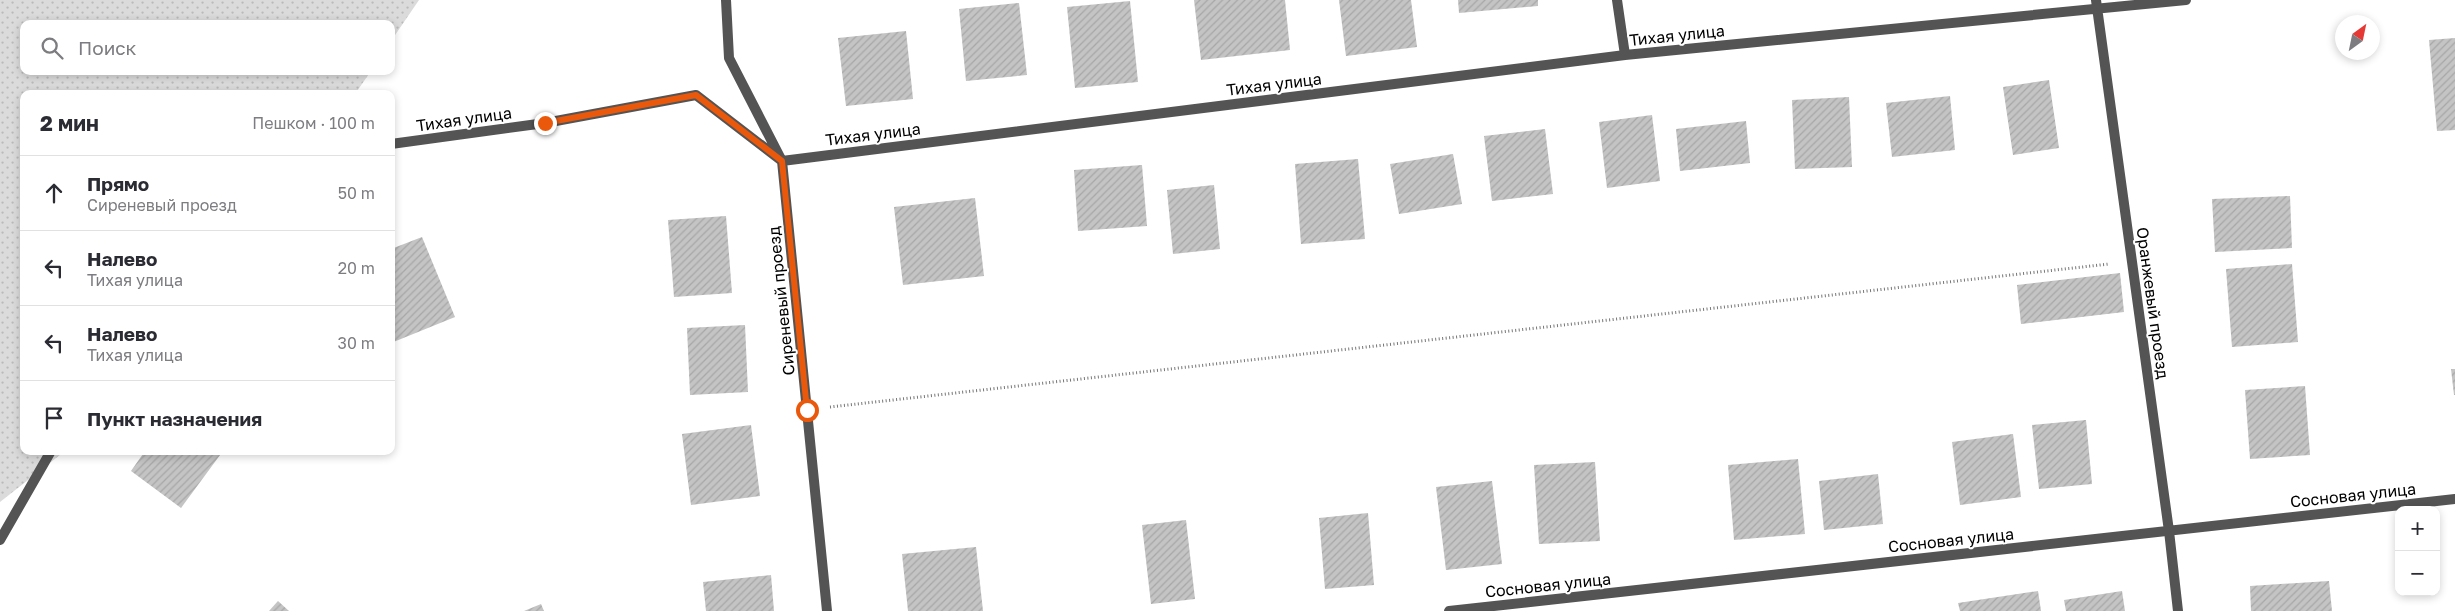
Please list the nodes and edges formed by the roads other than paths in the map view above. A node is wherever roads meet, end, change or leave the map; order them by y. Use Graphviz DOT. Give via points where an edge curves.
graph roads {
  1 [pos="726,0"];
  2 [pos="1618,0"];
  3 [pos="2186,0"];
  4 [pos="2096,5"];
  5 [pos="1625,55"];
  6 [pos="395,143"];
  7 [pos="782,161"];
  8 [pos="49,455"];
  9 [pos="2455,499"];
  10 [pos="2170,531"];
  11 [pos="0,540"];
  12 [pos="827,611"];
  13 [pos="1449,611"];
  14 [pos="2178,611"];
  1 -- 7 [label="street, Сиреневый проезд" via="729,58"];
  2 -- 5 [label="street"];
  3 -- 4 [label="street, Тихая улица"];
  4 -- 5 [label="street, Тихая улица"];
  4 -- 10 [label="street, Оранжевый проезд"];
  5 -- 7 [label="street, Тихая улица"];
  6 -- 7 [label="street, Тихая улица" via="545,123 696,95"];
  7 -- 12 [label="street, Сиреневый проезд"];
  8 -- 11 [label="street"];
  9 -- 10 [label="street, Сосновая улица"];
  10 -- 13 [label="street, Сосновая улица"];
  10 -- 14 [label="street, Оранжевый проезд"];
}
